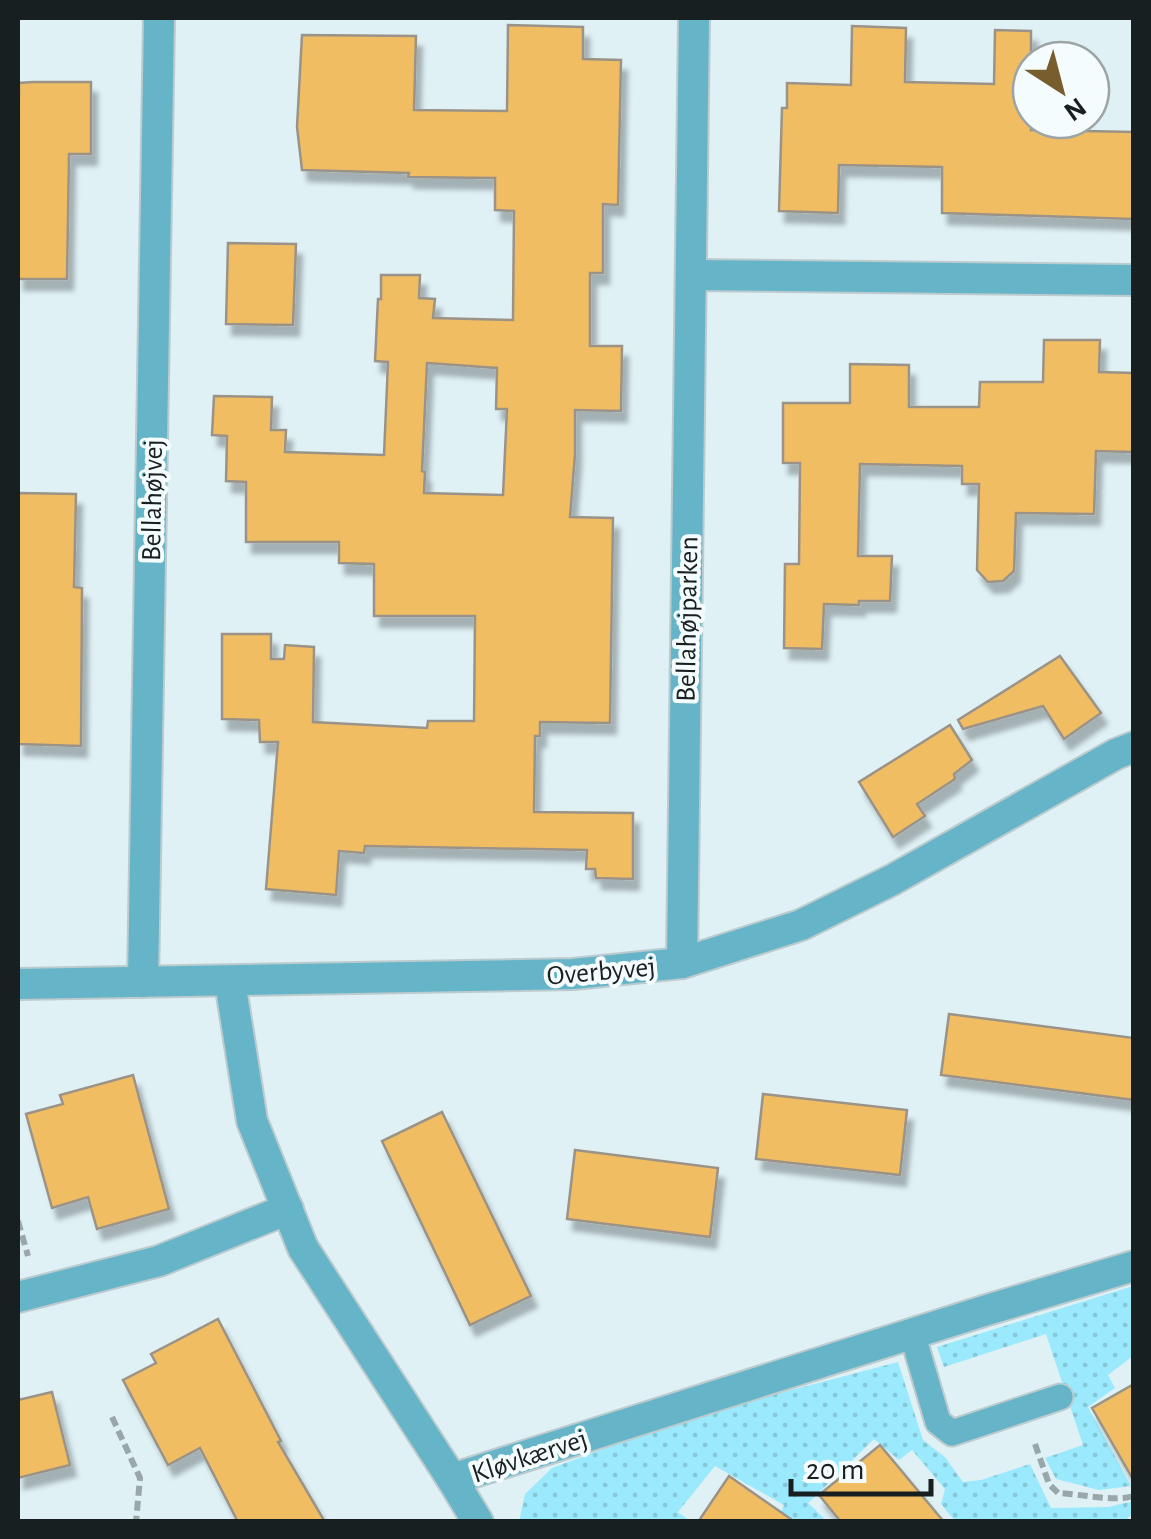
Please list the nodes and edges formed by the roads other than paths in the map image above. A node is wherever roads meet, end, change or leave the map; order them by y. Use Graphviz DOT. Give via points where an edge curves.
graph roads {
  1 [pos="159,18"];
  2 [pos="694,18"];
  3 [pos="690,274"];
  4 [pos="1134,280"];
  5 [pos="1134,747"];
  6 [pos="682,962"];
  7 [pos="143,982"];
  8 [pos="230,982"];
  9 [pos="18,984"];
  10 [pos="288,1209"];
  11 [pos="1134,1266"];
  12 [pos="18,1296"];
  13 [pos="912,1333"];
  14 [pos="1060,1398"];
  15 [pos="452,1479"];
  16 [pos="478,1522"];
  1 -- 7 [label="street, Bellahøjvej"];
  2 -- 3 [label="street, Bellahøjparken"];
  3 -- 4 [label="street"];
  3 -- 6 [label="street, Bellahøjparken"];
  5 -- 6 [label="street, Overbyvej" via="801,925"];
  6 -- 8 [label="street, Overbyvej" via="572,974"];
  7 -- 8 [label="street, Overbyvej"];
  7 -- 9 [label="street, Overbyvej"];
  8 -- 10 [label="street, Kløvkærvej" via="252,1122"];
  10 -- 12 [label="street" via="159,1260"];
  10 -- 15 [label="street, Kløvkærvej" via="304,1248"];
  11 -- 13 [label="street, Kløvkærvej"];
  13 -- 14 [label="lane" via="938,1422 952,1433"];
  13 -- 15 [label="street, Kløvkærvej"];
  15 -- 16 [label="street"];
}
